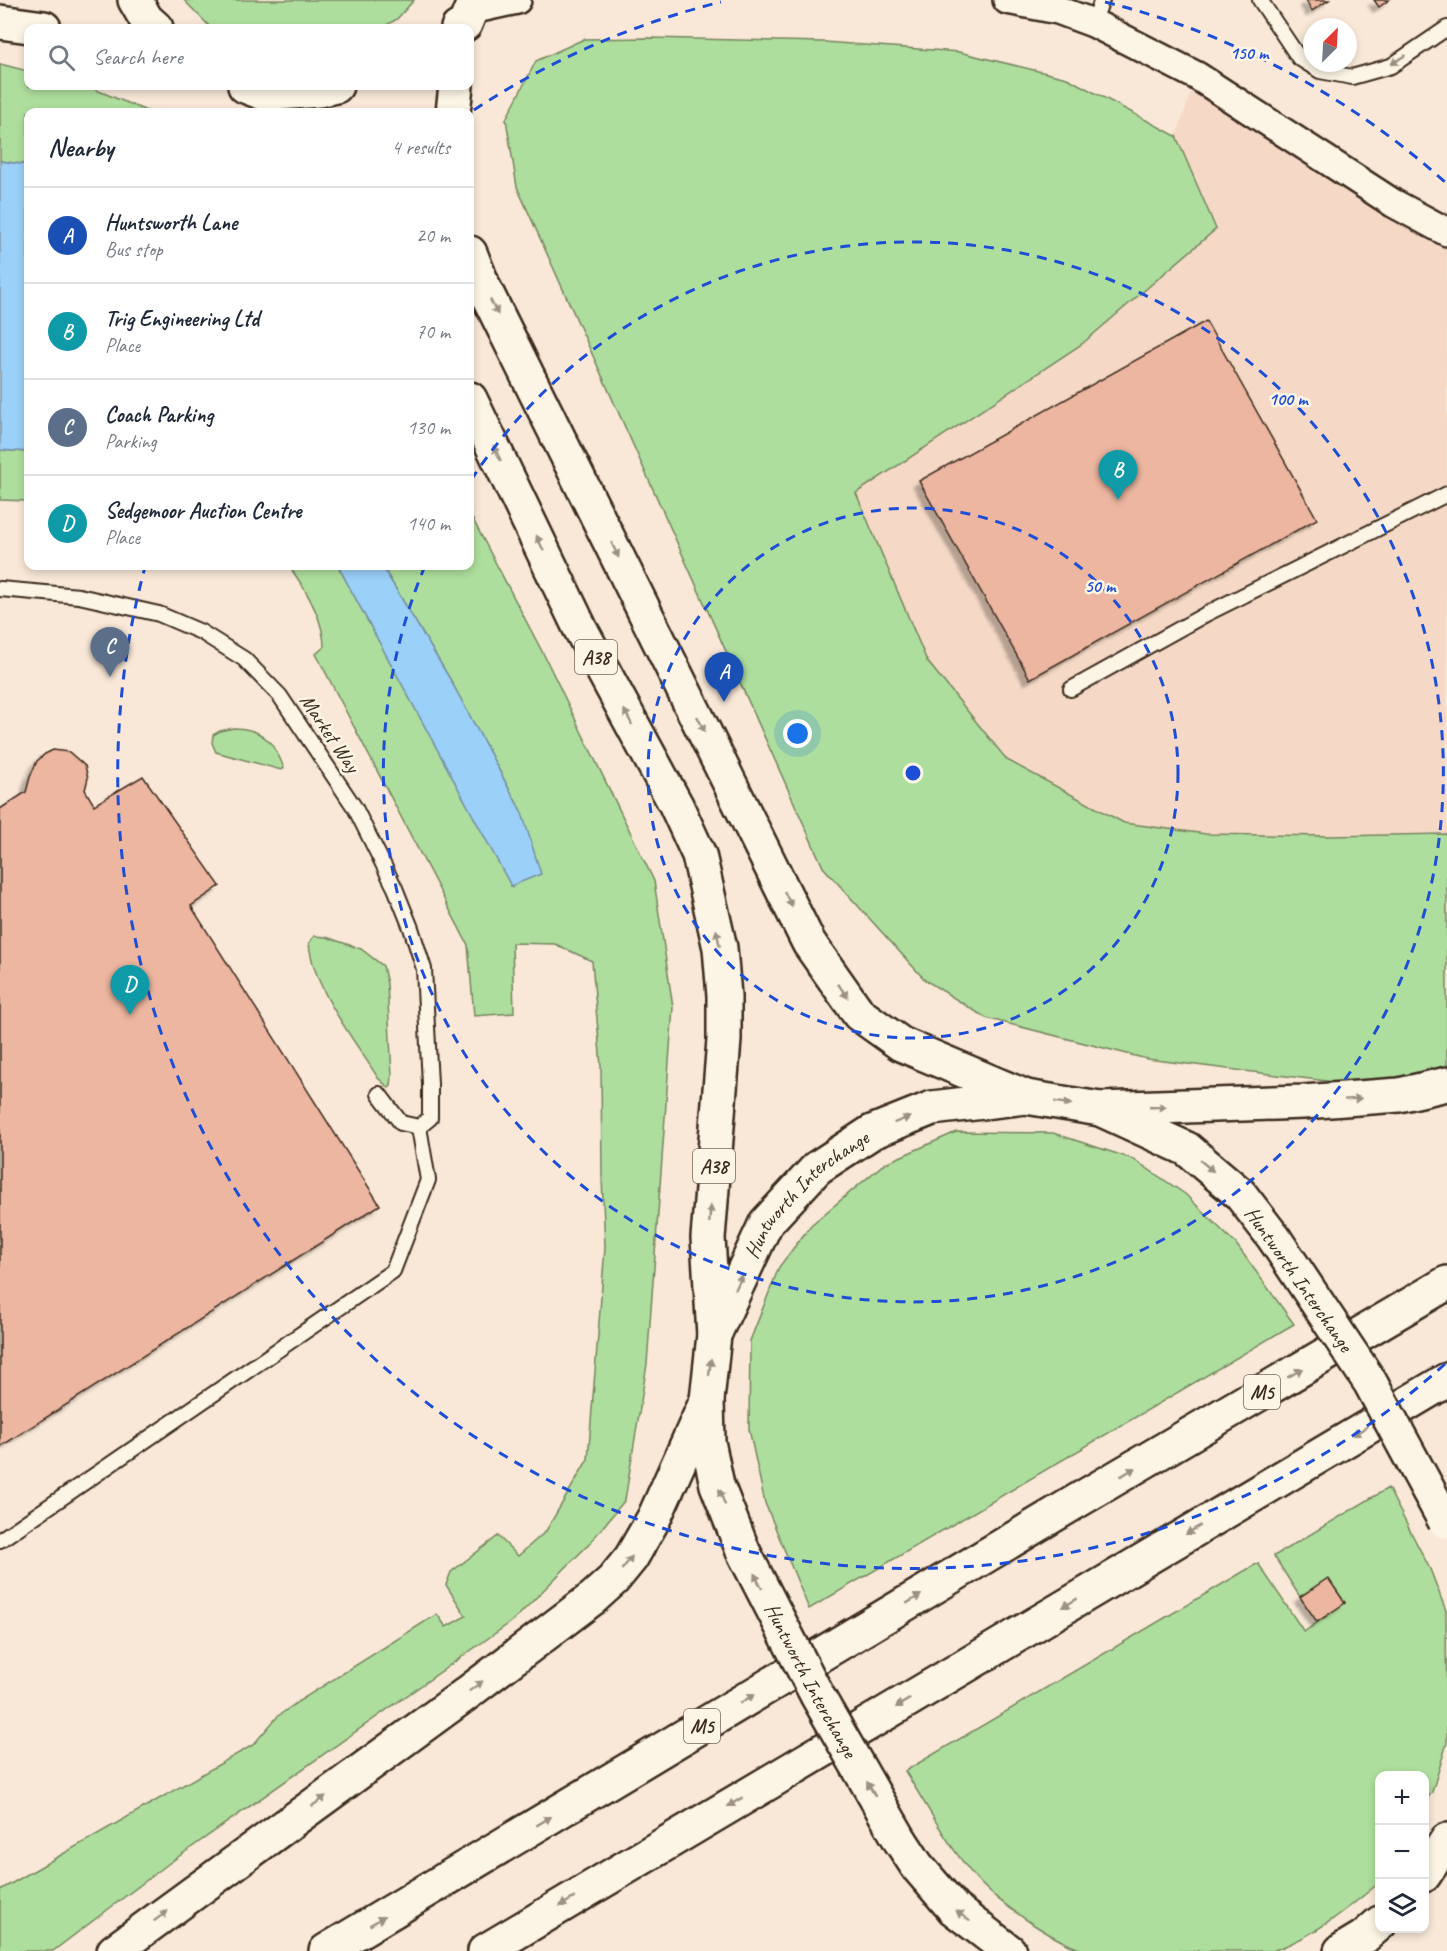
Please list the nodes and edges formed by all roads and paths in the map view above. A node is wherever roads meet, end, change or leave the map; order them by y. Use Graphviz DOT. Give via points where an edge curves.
graph roads {
  1 [pos="135,0"];
  2 [pos="517,0"];
  3 [pos="1014,0"];
  4 [pos="1260,0"];
  5 [pos="1098,11"];
  6 [pos="467,18"];
  7 [pos="0,22"];
  8 [pos="152,24"];
  9 [pos="24,25"];
  10 [pos="1447,28"];
  11 [pos="319,90"];
  12 [pos="456,90"];
  13 [pos="267,97"];
  14 [pos="453,108"];
  15 [pos="1447,232"];
  16 [pos="474,264"];
  17 [pos="474,407"];
  18 [pos="1447,494"];
  19 [pos="0,588"];
  20 [pos="1071,689"];
  21 [pos="1447,1084"];
  22 [pos="379,1094"];
  23 [pos="1026,1097"];
  24 [pos="1100,1109"];
  25 [pos="419,1127"];
  26 [pos="1447,1283"];
  27 [pos="714,1335"];
  28 [pos="1447,1380"];
  29 [pos="706,1400"];
  30 [pos="1446,1522"];
  31 [pos="0,1540"];
  32 [pos="1447,1840"];
  33 [pos="1429,1869"];
  34 [pos="1375,1927"];
  35 [pos="114,1951"];
  36 [pos="326,1951"];
  37 [pos="484,1951"];
  38 [pos="1009,1951"];
  39 [pos="1341,1951"];
  1 -- 8 [label="main road"];
  2 -- 6 [label="street"];
  3 -- 5 [label="street" via="1058,10"];
  10 -- 4 [label="lane, one-way" via="1391,66 1352,77 1320,72 1299,58"];
  5 -- 15 [label="street" via="1393,203"];
  7 -- 9 [label="main road"];
  11 -- 13 [label="main road"];
  12 -- 14 [label="main road"];
  16 -- 23 [label="main road, one-way" via="809,943 860,1014 901,1044"];
  27 -- 17 [label="main road, A38, one-way" via="708,1238 724,996 720,948 699,855 580,628"];
  18 -- 20 [label="lane" via="1208,613"];
  19 -- 25 [label="lane, Market Way" via="79,596 159,614 201,632 244,659 280,696 355,808 411,928 424,969 430,1084 430,1118"];
  24 -- 21 [label="main road, one-way" via="1303,1102 1399,1095"];
  22 -- 25 [label="lane" via="400,1124"];
  23 -- 24 [label="main road, Huntworth Interchange, one-way"];
  27 -- 23 [label="main road, Huntworth Interchange, one-way" via="766,1223 817,1168 872,1132 932,1108"];
  24 -- 30 [label="main road, Huntworth Interchange, one-way, bridge" via="1187,1149 1240,1194 1370,1382"];
  25 -- 31 [label="lane" via="428,1180 393,1271"];
  36 -- 26 [label="main road, M5, one-way"];
  29 -- 27 [label="main road, Huntworth Interchange, one-way"];
  28 -- 37 [label="main road, one-way"];
  35 -- 29 [label="main road, one-way" via="462,1697 614,1580 654,1518"];
  38 -- 29 [label="main road, Huntworth Interchange, one-way, bridge" via="954,1909 917,1866 817,1695 743,1551 717,1485 708,1442"];
  32 -- 33 [label="main road"];
  34 -- 39 [label="main road"];
}
